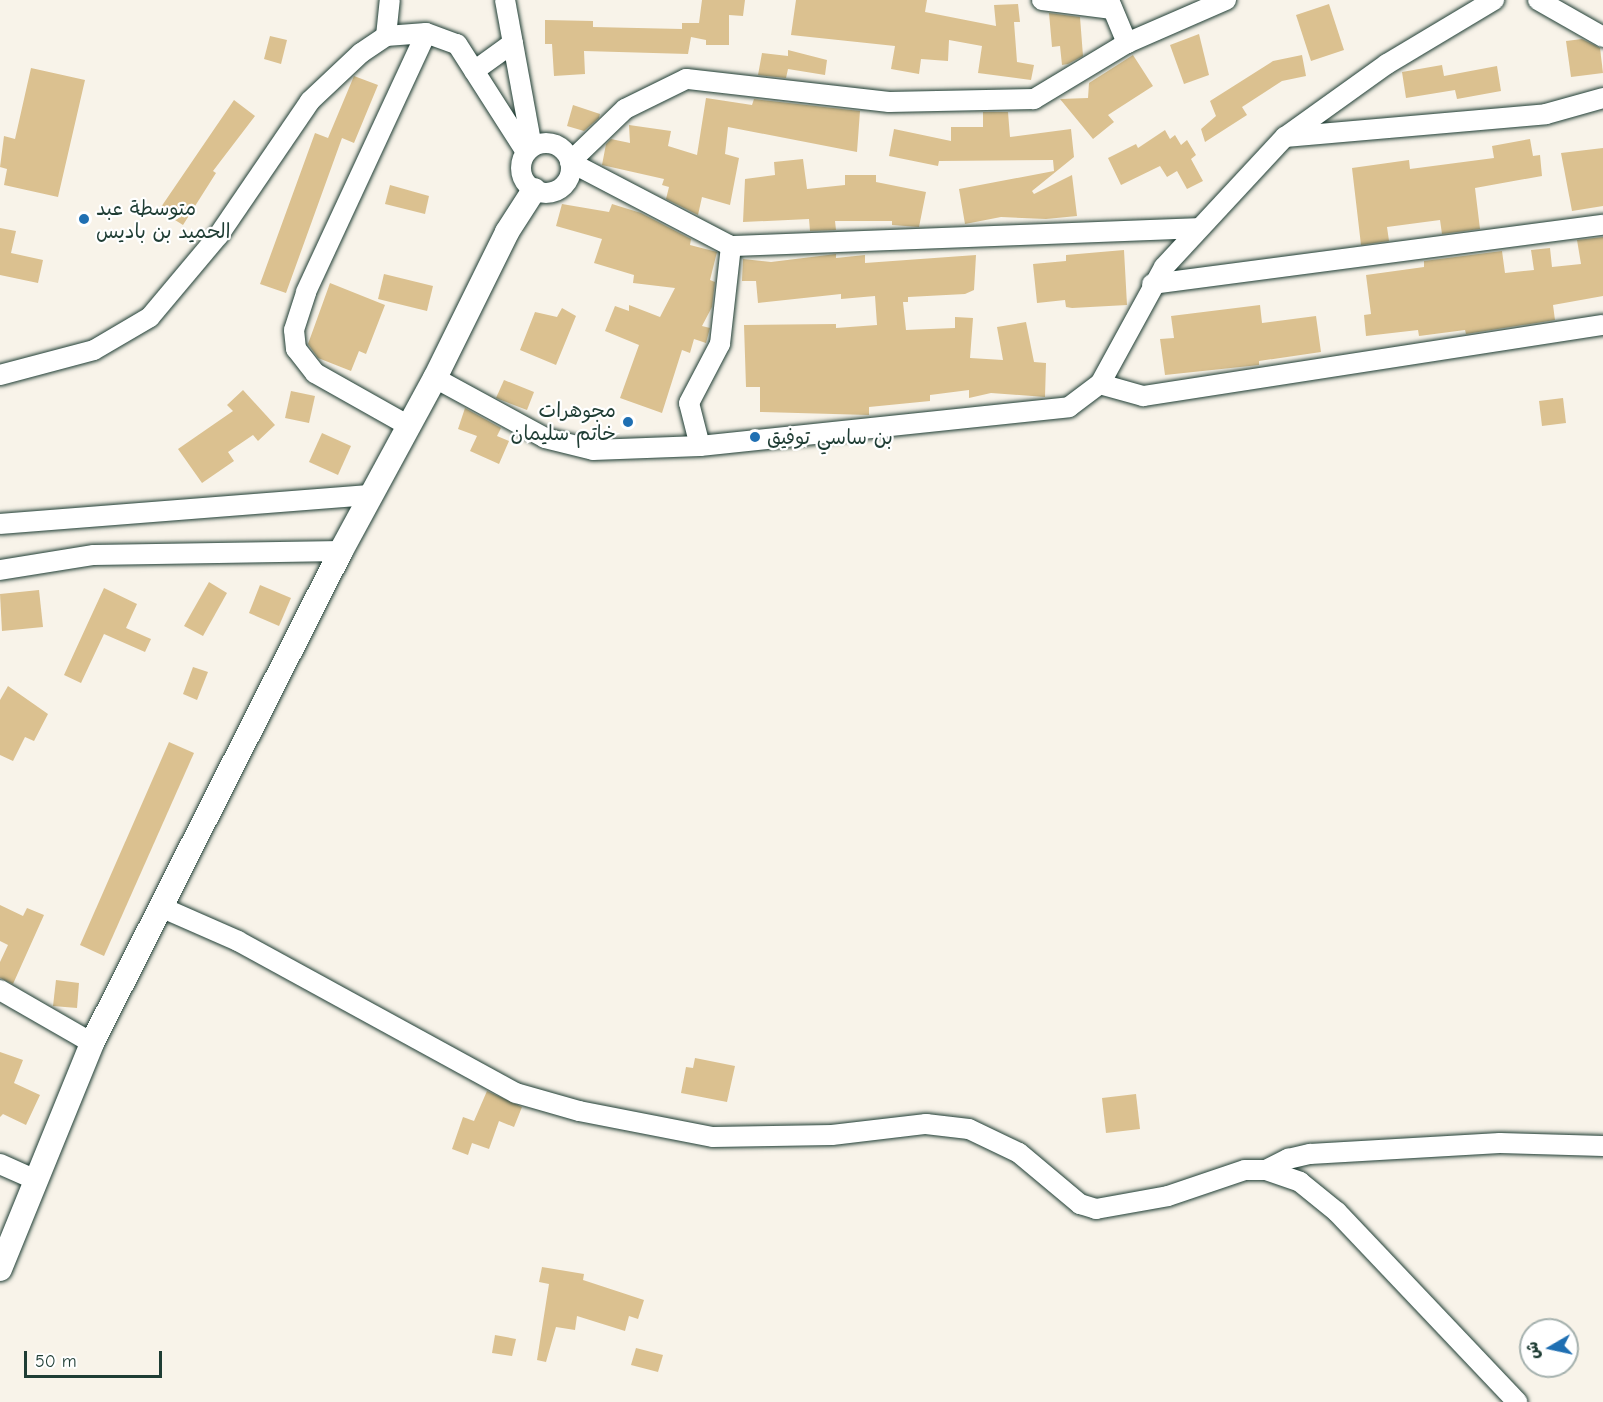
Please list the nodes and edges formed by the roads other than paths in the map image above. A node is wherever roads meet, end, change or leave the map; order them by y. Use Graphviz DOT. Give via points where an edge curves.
graph roads {
  1 [pos="390,0"];
  2 [pos="505,0"];
  3 [pos="1042,0"];
  4 [pos="1226,0"];
  5 [pos="1494,0"];
  6 [pos="1538,0"];
  7 [pos="1111,4"];
  8 [pos="426,33"];
  9 [pos="386,36"];
  10 [pos="1603,36"];
  11 [pos="513,43"];
  12 [pos="1127,43"];
  13 [pos="474,71"];
  14 [pos="1603,98"];
  15 [pos="1285,137"];
  16 [pos="529,150"];
  17 [pos="570,162"];
  18 [pos="534,189"];
  19 [pos="1603,225"];
  20 [pos="1199,228"];
  21 [pos="731,246"];
  22 [pos="1152,284"];
  23 [pos="1603,325"];
  24 [pos="0,375"];
  25 [pos="435,378"];
  26 [pos="1100,384"];
  27 [pos="409,426"];
  28 [pos="700,446"];
  29 [pos="372,495"];
  30 [pos="0,524"];
  31 [pos="341,551"];
  32 [pos="0,570"];
  33 [pos="163,908"];
  34 [pos="0,990"];
  35 [pos="92,1043"];
  36 [pos="1603,1146"];
  37 [pos="0,1164"];
  38 [pos="1266,1170"];
  39 [pos="36,1180"];
  40 [pos="0,1269"];
  41 [pos="1517,1402"];
  1 -- 9 [label="street"];
  2 -- 11 [label="street"];
  3 -- 7 [label="street"];
  4 -- 12 [label="street"];
  5 -- 15 [label="street" via="1387,64"];
  6 -- 10 [label="street"];
  7 -- 12 [label="street"];
  8 -- 9 [label="street"];
  8 -- 13 [label="street" via="457,44"];
  8 -- 27 [label="street" via="306,292 294,330 296,349 315,373"];
  9 -- 24 [label="street" via="361,53 310,101 218,236 150,317 94,350"];
  11 -- 13 [label="street"];
  11 -- 16 [label="street"];
  12 -- 17 [label="street" via="1034,99 889,102 686,79 625,110"];
  13 -- 16 [label="street"];
  14 -- 15 [label="street" via="1546,114"];
  15 -- 20 [label="street"];
  16 -- 17 [label="street" via="552,143 564,150"];
  16 -- 18 [label="street" via="521,168"];
  17 -- 18 [label="street" via="564,185 550,192"];
  17 -- 21 [label="street"];
  18 -- 25 [label="street" via="507,232"];
  19 -- 22 [label="street"];
  20 -- 21 [label="street"];
  20 -- 22 [label="street"];
  21 -- 28 [label="street" via="720,344 689,403"];
  22 -- 26 [label="street"];
  23 -- 26 [label="street" via="1143,396"];
  25 -- 27 [label="street"];
  25 -- 28 [label="street" via="545,438 593,450"];
  26 -- 28 [label="street" via="1068,407"];
  27 -- 29 [label="street"];
  29 -- 30 [label="street"];
  29 -- 31 [label="street"];
  31 -- 32 [label="street" via="94,555"];
  31 -- 33 [label="street"];
  33 -- 35 [label="street"];
  33 -- 38 [label="street" via="258,951 516,1094 579,1111 713,1137 832,1135 926,1124 969,1129 1019,1153 1080,1204 1096,1209 1167,1196 1245,1170"];
  34 -- 35 [label="street"];
  35 -- 39 [label="street"];
  36 -- 38 [label="street" via="1500,1143 1310,1154"];
  37 -- 39 [label="street"];
  38 -- 41 [label="street" via="1300,1182 1337,1212"];
  39 -- 40 [label="street"];
}
